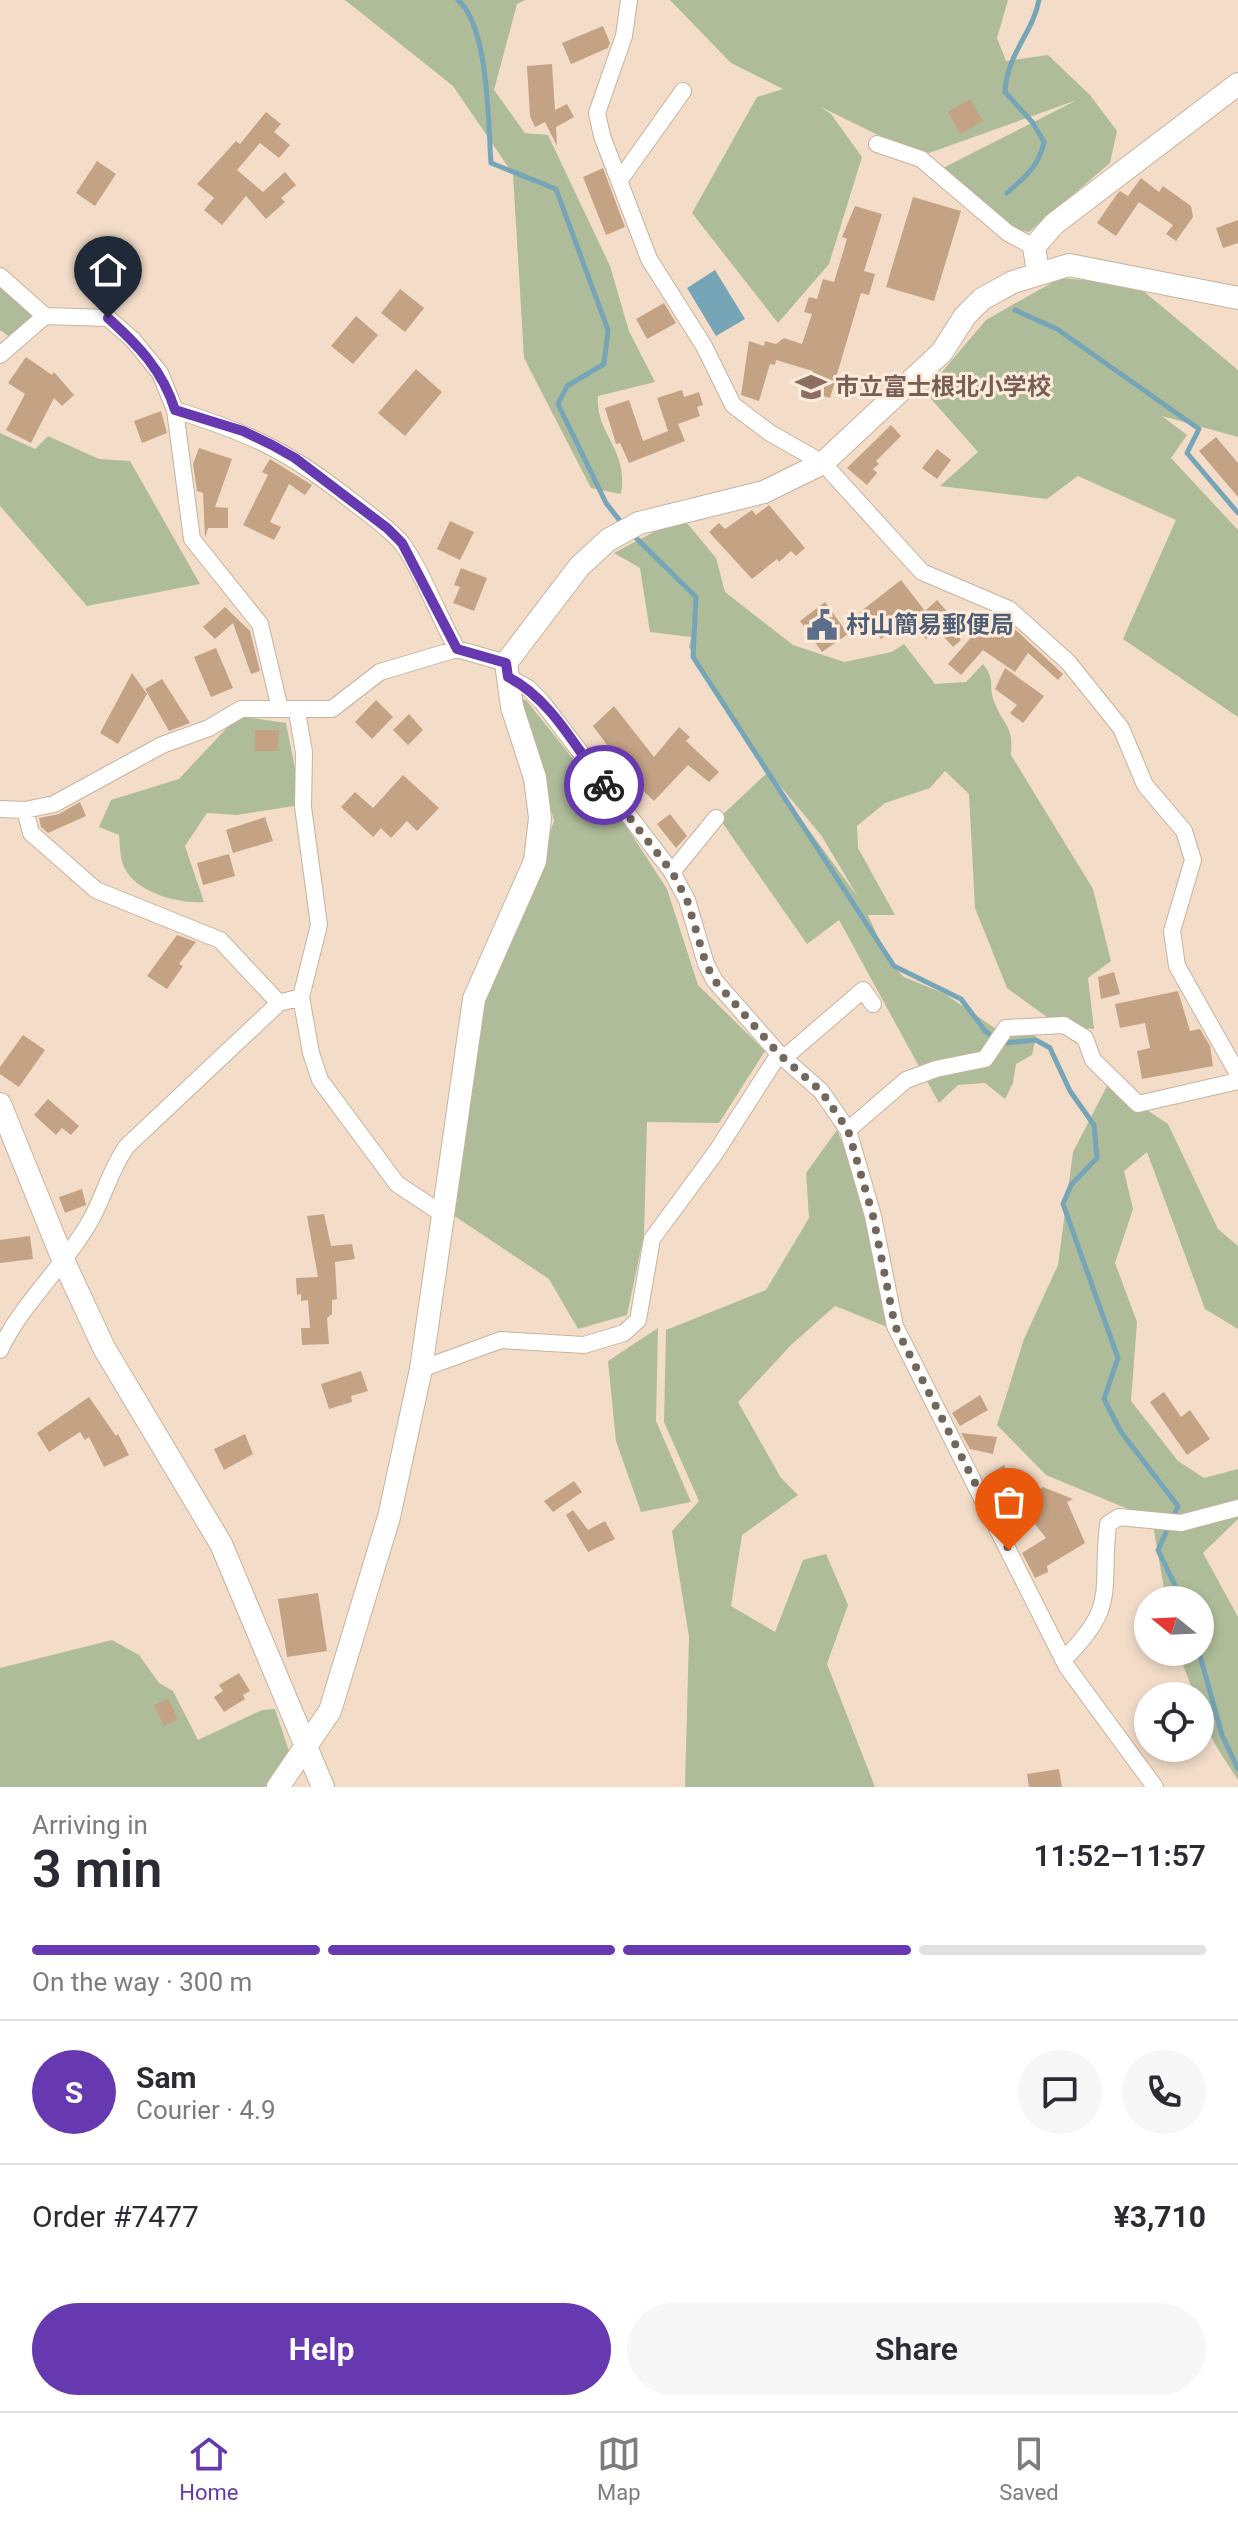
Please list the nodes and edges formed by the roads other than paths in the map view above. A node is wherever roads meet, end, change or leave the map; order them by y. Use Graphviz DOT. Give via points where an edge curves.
graph roads {
  1 [pos="629,0"];
  2 [pos="1238,84"];
  3 [pos="683,91"];
  4 [pos="877,144"];
  5 [pos="619,181"];
  6 [pos="1034,247"];
  7 [pos="1038,272"];
  8 [pos="0,276"];
  9 [pos="1238,298"];
  10 [pos="45,316"];
  11 [pos="0,355"];
  12 [pos="175,410"];
  13 [pos="823,463"];
  14 [pos="457,649"];
  15 [pos="507,670"];
  16 [pos="288,710"];
  17 [pos="0,809"];
  18 [pos="25,810"];
  19 [pos="716,818"];
  20 [pos="672,872"];
  21 [pos="301,997"];
  22 [pos="279,1003"];
  23 [pos="873,1004"];
  24 [pos="781,1056"];
  25 [pos="1238,1074"];
  26 [pos="1238,1081"];
  27 [pos="0,1104"];
  28 [pos="848,1130"];
  29 [pos="444,1215"];
  30 [pos="64,1262"];
  31 [pos="0,1350"];
  32 [pos="421,1369"];
  33 [pos="1238,1508"];
  34 [pos="1063,1660"];
  35 [pos="307,1747"];
  36 [pos="278,1787"];
  37 [pos="323,1787"];
  38 [pos="1155,1787"];
  1 -- 5 [label="street" via="624,36 597,113"];
  2 -- 6 [label="street" via="1054,224"];
  3 -- 5 [label="street"];
  4 -- 6 [label="street" via="921,159 1008,233"];
  5 -- 13 [label="street" via="649,259 704,346 733,405"];
  6 -- 7 [label="street"];
  7 -- 9 [label="street" via="1069,265"];
  7 -- 13 [label="street" via="982,299 942,352"];
  8 -- 10 [label="street"];
  10 -- 11 [label="street"];
  10 -- 12 [label="street" via="108,318 160,373"];
  12 -- 14 [label="street" via="272,445 387,528 402,543"];
  12 -- 16 [label="street" via="192,539 260,624"];
  13 -- 15 [label="street" via="764,492 639,523 608,540 579,567"];
  13 -- 25 [label="street" via="922,572 1009,609 1068,662 1121,728 1145,785 1184,831 1193,860 1172,931 1177,966"];
  14 -- 15 [label="street"];
  14 -- 16 [label="street" via="380,672 332,709"];
  15 -- 20 [label="street" via="542,702"];
  15 -- 29 [label="street" via="540,818 535,861 474,999"];
  16 -- 18 [label="street" via="241,709 54,804"];
  16 -- 21 [label="street" via="304,752 303,807 319,925"];
  17 -- 18 [label="street"];
  18 -- 22 [label="street" via="31,833 96,890 220,940"];
  19 -- 20 [label="street"];
  20 -- 24 [label="street" via="715,981"];
  21 -- 22 [label="street"];
  21 -- 29 [label="street" via="320,1080 397,1184"];
  22 -- 30 [label="street" via="127,1146 110,1168 91,1221"];
  23 -- 24 [label="street" via="863,990"];
  24 -- 28 [label="street" via="821,1091"];
  24 -- 32 [label="street" via="652,1239 638,1320 624,1333 584,1345 501,1340"];
  26 -- 28 [label="street" via="1138,1104 1093,1060 1085,1038 1064,1025 1027,1025 1006,1028 985,1059 906,1080"];
  27 -- 30 [label="street"];
  28 -- 34 [label="street" via="873,1216 895,1326"];
  29 -- 32 [label="street"];
  30 -- 31 [label="street"];
  30 -- 35 [label="street" via="125,1388 221,1544"];
  32 -- 35 [label="street" via="365,1603 330,1711"];
  33 -- 34 [label="street" via="1181,1523 1119,1517 1108,1524 1102,1612 1092,1632"];
  34 -- 38 [label="street"];
  35 -- 36 [label="street"];
  35 -- 37 [label="street"];
}
